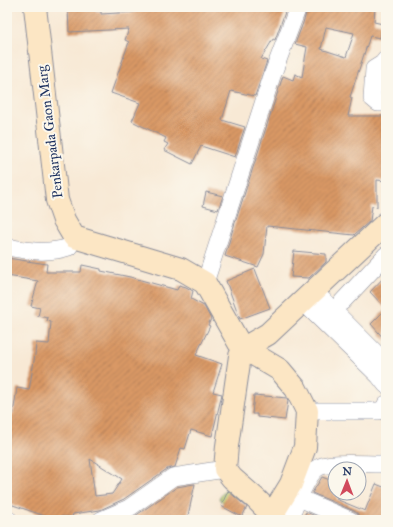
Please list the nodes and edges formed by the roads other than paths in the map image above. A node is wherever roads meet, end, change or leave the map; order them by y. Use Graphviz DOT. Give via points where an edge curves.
graph roads {
  1 [pos="34,7"];
  2 [pos="298,7"];
  3 [pos="386,59"];
  4 [pos="386,103"];
  5 [pos="386,223"];
  6 [pos="74,237"];
  7 [pos="7,247"];
  8 [pos="386,255"];
  9 [pos="205,283"];
  10 [pos="313,292"];
  11 [pos="342,302"];
  12 [pos="360,328"];
  13 [pos="386,346"];
  14 [pos="245,349"];
  15 [pos="384,373"];
  16 [pos="386,404"];
  17 [pos="307,410"];
  18 [pos="386,464"];
  19 [pos="225,469"];
  20 [pos="299,498"];
  21 [pos="279,518"];
  22 [pos="101,520"];
  23 [pos="350,520"];
  1 -- 6 [label="street, Penkarpada Gaon Marg" via="57,200"];
  2 -- 9 [label="street" via="272,76"];
  3 -- 4 [label="street" via="374,68 372,98 378,103"];
  5 -- 10 [label="street"];
  6 -- 7 [label="street" via="69,247 53,252"];
  6 -- 9 [label="street" via="181,269"];
  8 -- 11 [label="street"];
  9 -- 14 [label="street"];
  10 -- 11 [label="street"];
  10 -- 12 [label="street"];
  10 -- 14 [label="street" via="268,334"];
  10 -- 15 [label="street"];
  11 -- 12 [label="street"];
  12 -- 13 [label="street"];
  12 -- 15 [label="street"];
  14 -- 17 [label="street" via="280,370 296,389"];
  14 -- 19 [label="street"];
  16 -- 17 [label="street" via="379,411"];
  17 -- 21 [label="street" via="305,447"];
  18 -- 20 [label="street" via="326,464 316,468"];
  19 -- 21 [label="street"];
  19 -- 22 [label="street" via="173,477 129,508"];
  20 -- 21 [label="street"];
  20 -- 23 [label="street"];
}
